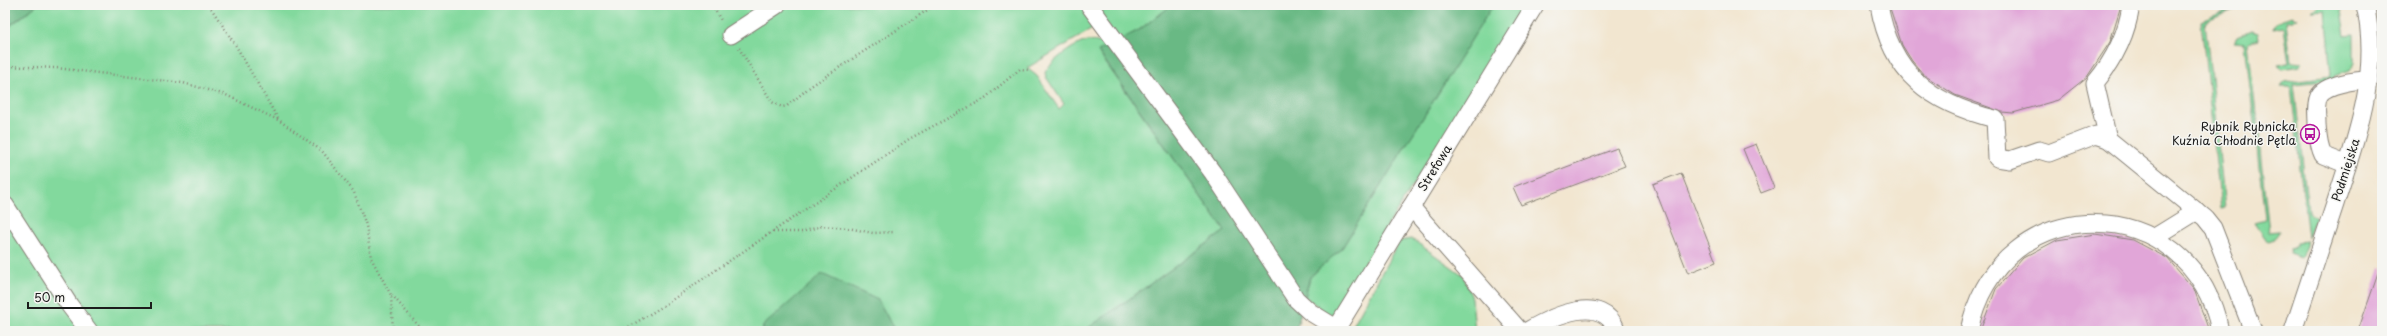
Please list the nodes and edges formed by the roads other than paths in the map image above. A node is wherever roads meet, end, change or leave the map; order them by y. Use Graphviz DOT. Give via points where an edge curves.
graph roads {
  1 [pos="777,5"];
  2 [pos="1089,5"];
  3 [pos="1535,5"];
  4 [pos="1879,5"];
  5 [pos="2131,5"];
  6 [pos="2365,5"];
  7 [pos="731,35"];
  8 [pos="2369,80"];
  9 [pos="2108,139"];
  10 [pos="2348,165"];
  11 [pos="5,205"];
  12 [pos="1411,207"];
  13 [pos="2197,211"];
  14 [pos="2155,237"];
  15 [pos="1335,330"];
  16 [pos="89,331"];
  17 [pos="1520,331"];
  18 [pos="1527,331"];
  19 [pos="1617,331"];
  20 [pos="1969,331"];
  21 [pos="2220,331"];
  22 [pos="2253,331"];
  23 [pos="2293,331"];
  1 -- 7 [label="street"];
  2 -- 15 [label="street" via="1213,173 1296,299"];
  3 -- 12 [label="street, Strefowa"];
  4 -- 9 [label="street" via="1882,24 1891,47 1904,68 1921,86 1942,102 1995,120 1997,158 2010,160 2039,150 2049,153 2096,135"];
  5 -- 9 [label="street" via="2125,32 2115,55 2095,83"];
  6 -- 8 [label="street, Podmiejska" via="2369,22"];
  8 -- 10 [label="street, Podmiejska" via="2361,122"];
  8 -- 10 [label="street" via="2359,80 2326,89 2320,95 2317,105 2319,146 2323,155"];
  9 -- 13 [label="street"];
  10 -- 23 [label="street, Podmiejska"];
  11 -- 16 [label="street"];
  12 -- 15 [label="street, Strefowa"];
  12 -- 17 [label="street"];
  13 -- 14 [label="street"];
  13 -- 22 [label="street" via="2213,228"];
  14 -- 20 [label="street" via="2135,229 2081,223 2034,237 2013,251 1995,269 1982,291"];
  14 -- 21 [label="street" via="2177,253 2195,272 2208,293"];
  18 -- 19 [label="street" via="1586,308 1602,312 1614,323"];
}
